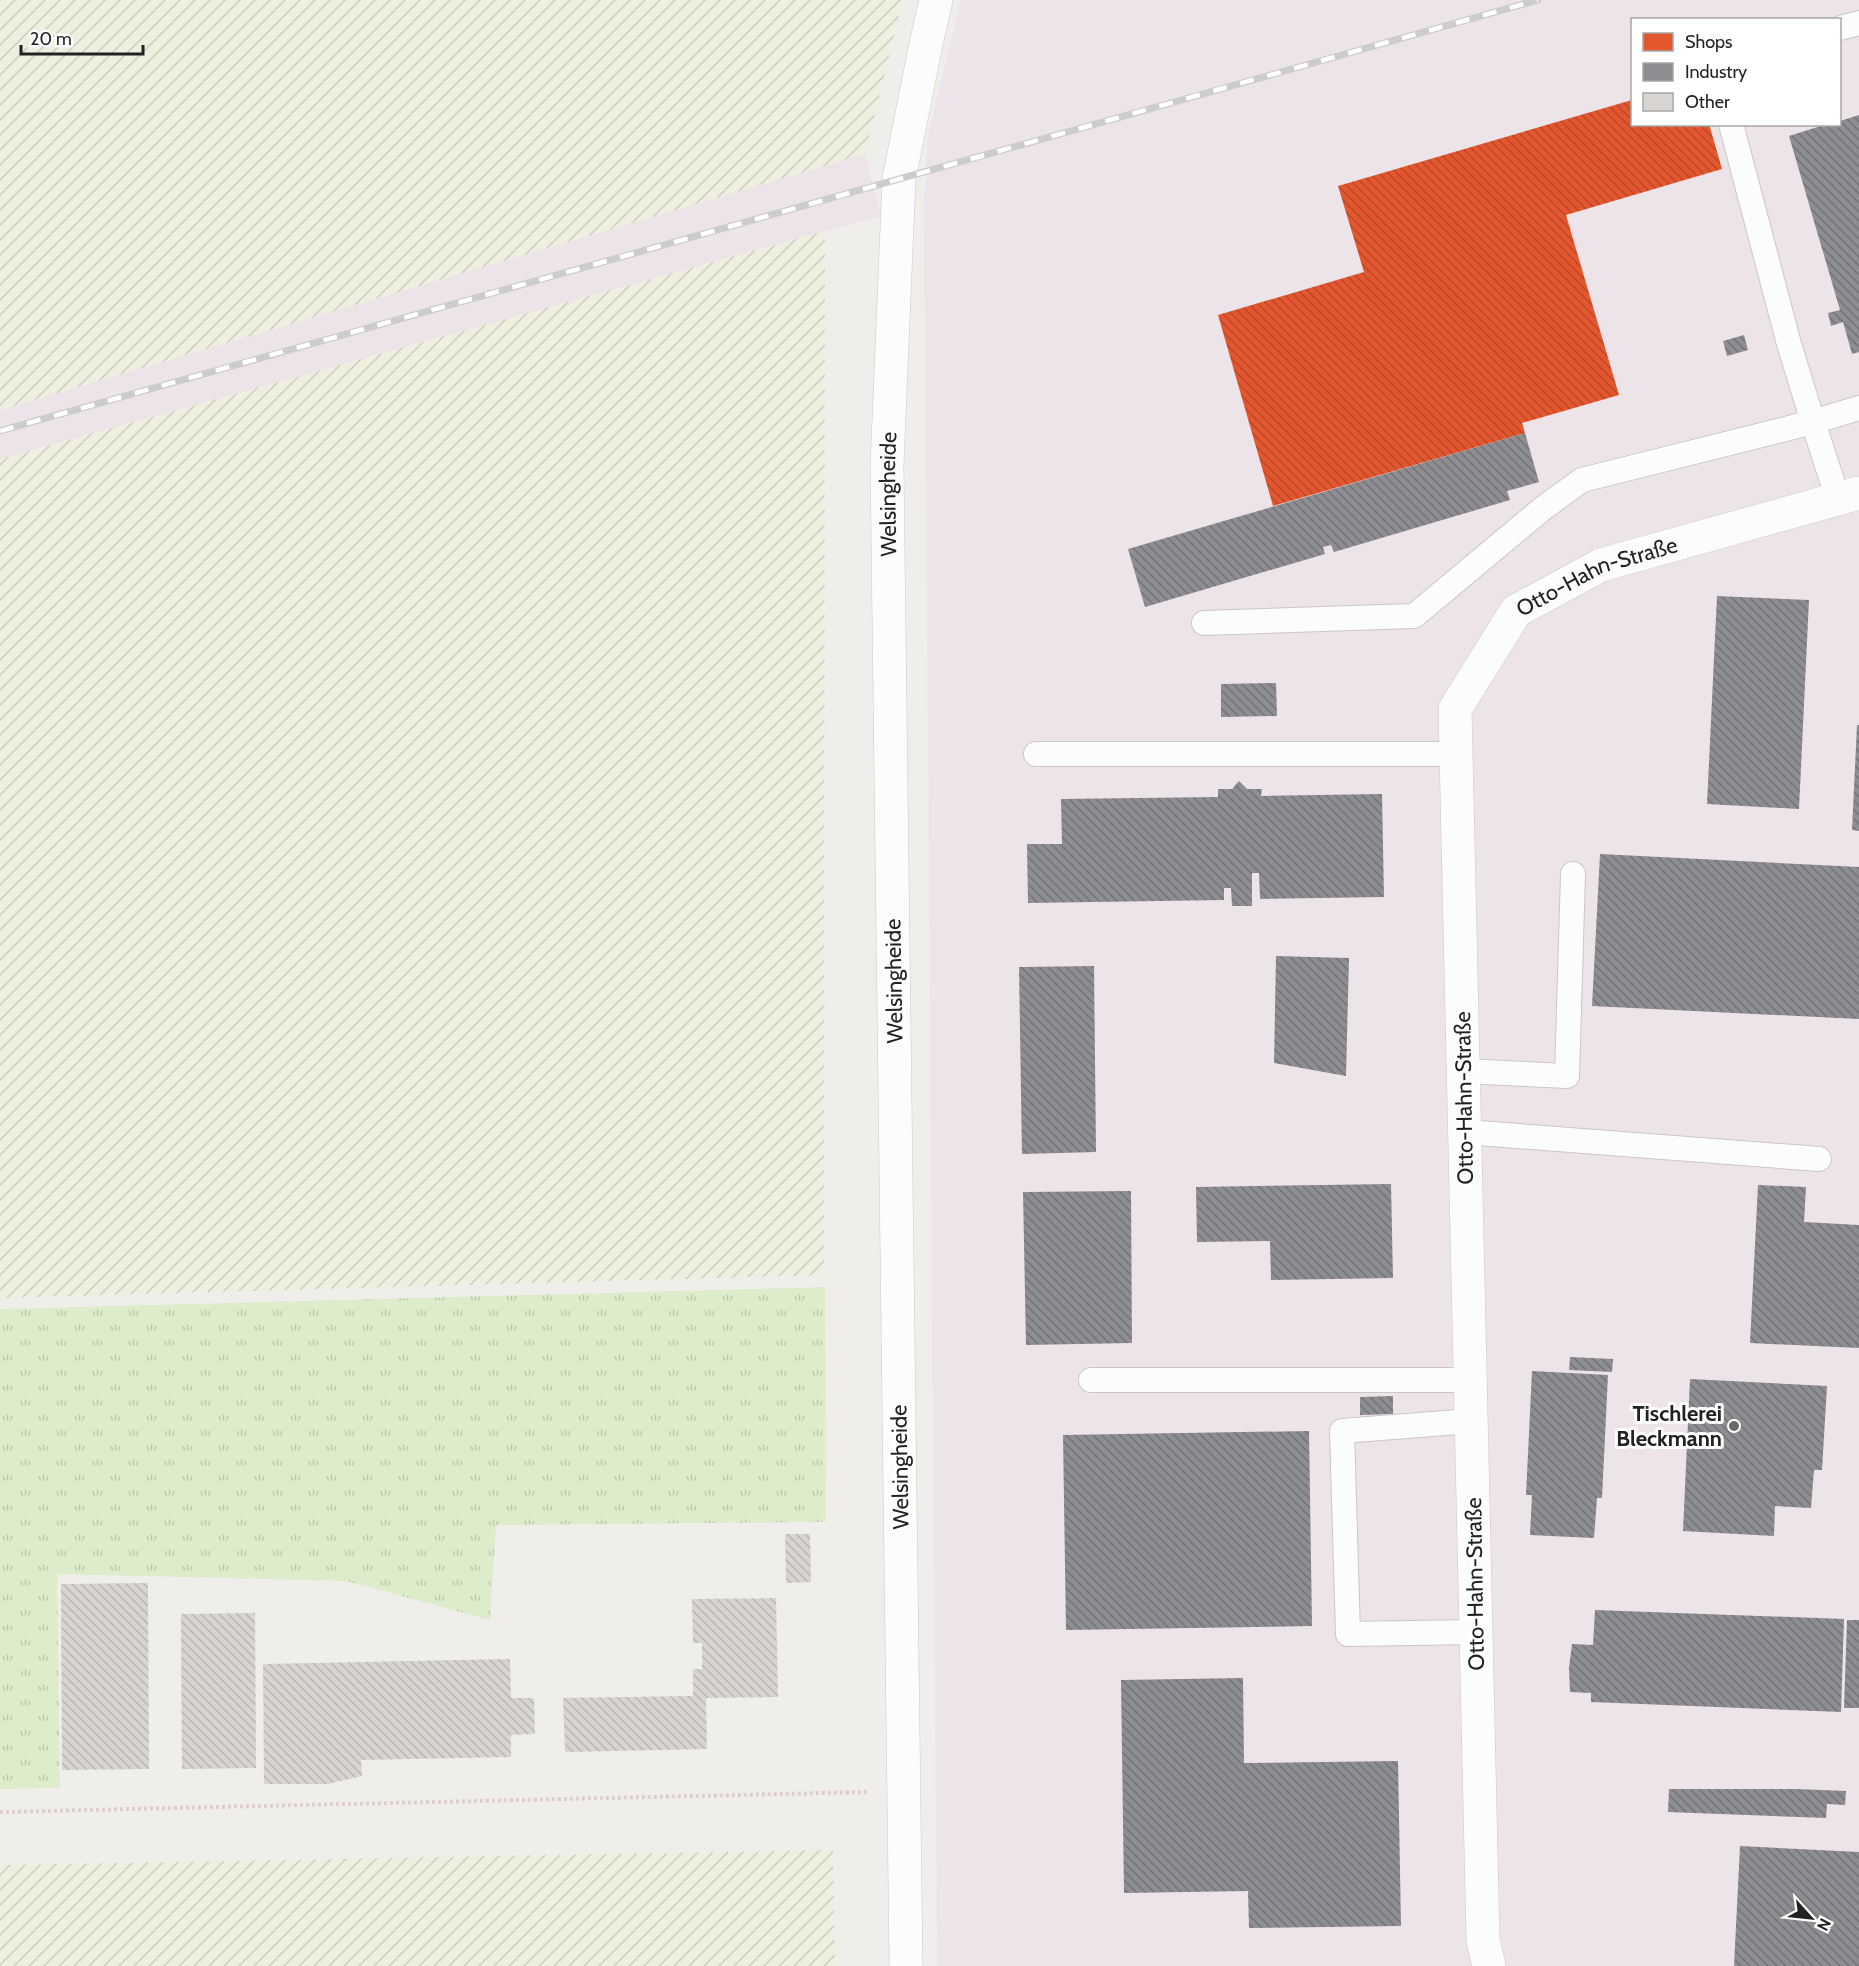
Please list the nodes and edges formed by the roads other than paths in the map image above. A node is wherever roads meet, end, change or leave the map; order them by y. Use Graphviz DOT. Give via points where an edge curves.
graph roads {
  1 [pos="936,0"];
  2 [pos="1859,23"];
  3 [pos="1841,28"];
  4 [pos="1732,126"];
  5 [pos="1859,408"];
  6 [pos="1813,422"];
  7 [pos="1848,496"];
  8 [pos="1204,624"];
  9 [pos="1036,754"];
  10 [pos="1456,754"];
  11 [pos="1573,874"];
  12 [pos="1463,1071"];
  13 [pos="1464,1132"];
  14 [pos="1819,1160"];
  15 [pos="1091,1380"];
  16 [pos="1470,1380"];
  17 [pos="1471,1422"];
  18 [pos="1476,1632"];
  19 [pos="906,1966"];
  20 [pos="1489,1966"];
  1 -- 19 [label="street, Welsingheide" via="898,179 887,466"];
  2 -- 3 [label="lane"];
  4 -- 6 [label="lane"];
  5 -- 6 [label="lane"];
  6 -- 7 [label="lane"];
  6 -- 8 [label="lane" via="1582,480 1414,616"];
  7 -- 10 [label="street, Otto-Hahn-Straße" via="1601,565 1516,611 1455,709"];
  9 -- 10 [label="lane"];
  10 -- 12 [label="street, Otto-Hahn-Straße"];
  11 -- 12 [label="lane" via="1566,1076"];
  12 -- 13 [label="street, Otto-Hahn-Straße"];
  13 -- 14 [label="lane"];
  13 -- 16 [label="street, Otto-Hahn-Straße"];
  15 -- 16 [label="lane"];
  16 -- 17 [label="street, Otto-Hahn-Straße"];
  17 -- 18 [label="street, Otto-Hahn-Straße"];
  17 -- 18 [label="lane" via="1342,1431 1348,1634"];
  18 -- 20 [label="street, Otto-Hahn-Straße" via="1483,1940"];
}
